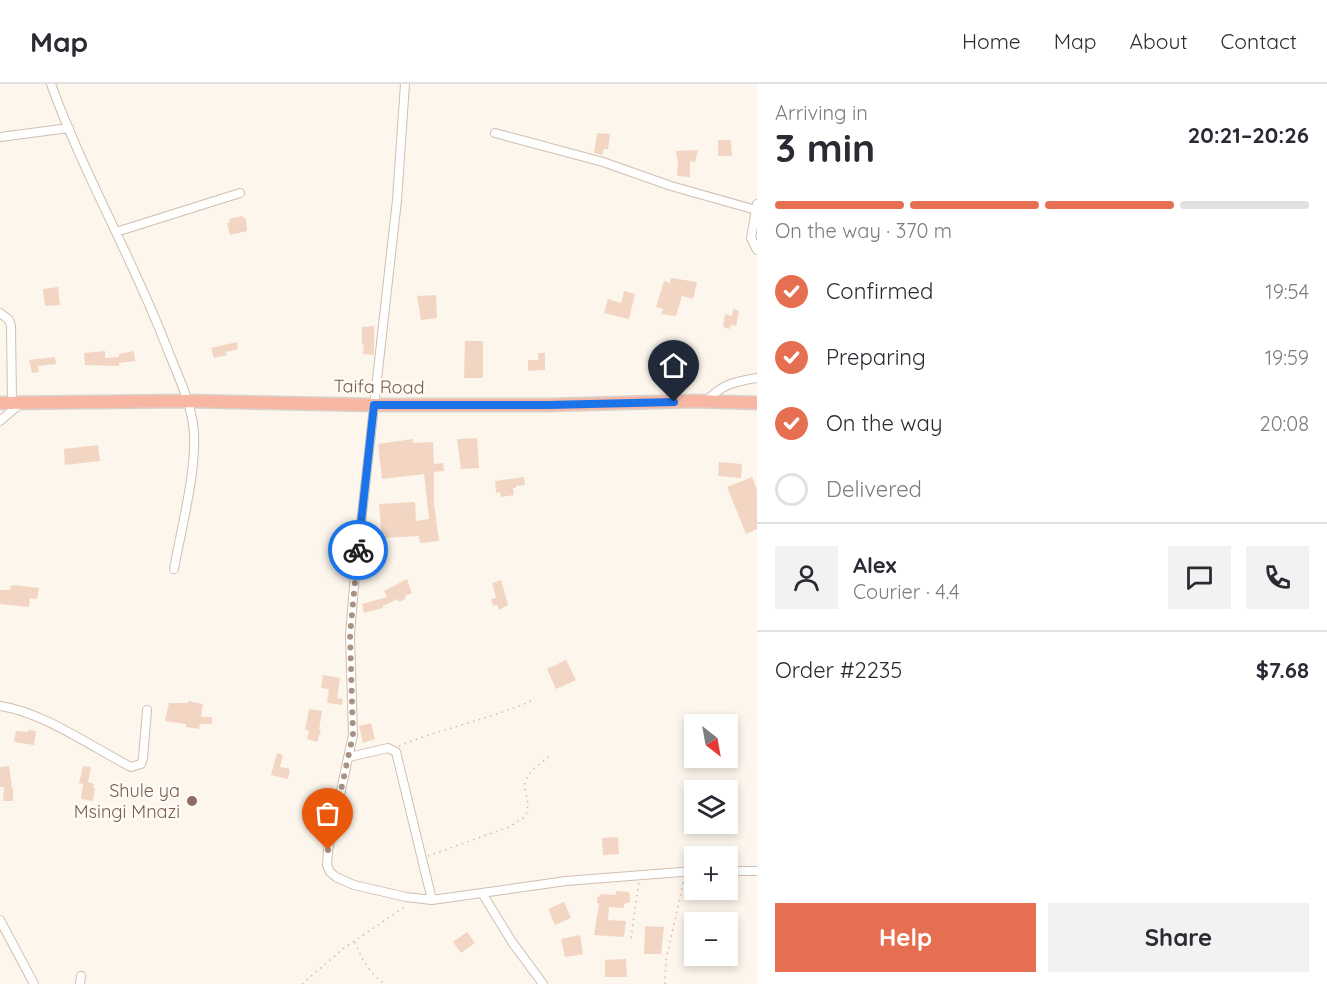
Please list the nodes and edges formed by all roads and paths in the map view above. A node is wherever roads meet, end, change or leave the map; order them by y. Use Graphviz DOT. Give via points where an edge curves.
graph roads {
  1 [pos="51,84"];
  2 [pos="405,84"];
  3 [pos="69,128"];
  4 [pos="495,133"];
  5 [pos="0,137"];
  6 [pos="240,193"];
  7 [pos="757,207"];
  8 [pos="116,232"];
  9 [pos="757,250"];
  10 [pos="0,313"];
  11 [pos="757,378"];
  12 [pos="187,400"];
  13 [pos="706,401"];
  14 [pos="11,403"];
  15 [pos="757,403"];
  16 [pos="374,405"];
  17 [pos="0,421"];
  18 [pos="174,569"];
  19 [pos="531,701"];
  20 [pos="0,706"];
  21 [pos="147,710"];
  22 [pos="393,749"];
  23 [pos="550,756"];
  24 [pos="349,757"];
  25 [pos="422,857"];
  26 [pos="738,871"];
  27 [pos="757,871"];
  28 [pos="684,872"];
  29 [pos="640,875"];
  30 [pos="482,893"];
  31 [pos="684,894"];
  32 [pos="417,898"];
  33 [pos="432,900"];
  34 [pos="0,920"];
  35 [pos="630,938"];
  36 [pos="354,941"];
  37 [pos="34,984"];
  38 [pos="302,984"];
  39 [pos="385,984"];
  40 [pos="543,984"];
  41 [pos="665,984"];
  1 -- 3 [label="street"];
  2 -- 16 [label="street" via="397,200"];
  3 -- 5 [label="street"];
  3 -- 8 [label="street"];
  4 -- 7 [label="street" via="603,162 670,186"];
  6 -- 8 [label="street"];
  7 -- 9 [label="street" via="752,238"];
  8 -- 12 [label="street" via="151,306"];
  10 -- 14 [label="street" via="11,326"];
  11 -- 13 [label="street" via="726,384"];
  12 -- 14 [label="highway, Taifa Road"];
  12 -- 16 [label="highway, Taifa Road"];
  12 -- 18 [label="street" via="195,447"];
  13 -- 15 [label="highway, Taifa Road"];
  13 -- 16 [label="highway, Taifa Road"];
  14 -- 17 [label="street"];
  16 -- 24 [label="street" via="350,635 353,735"];
  19 -- 22 [label="path"];
  20 -- 21 [label="street" via="36,716 131,767 141,764 143,758"];
  22 -- 24 [label="street"];
  22 -- 25 [label="street"];
  23 -- 25 [label="path" via="525,782 529,802 525,817 509,827"];
  24 -- 32 [label="street" via="328,850 330,872 354,885"];
  25 -- 33 [label="street"];
  26 -- 27 [label="street"];
  28 -- 29 [label="street"];
  29 -- 30 [label="street"];
  29 -- 35 [label="path"];
  30 -- 33 [label="street"];
  30 -- 40 [label="street"];
  31 -- 41 [label="path" via="666,960"];
  32 -- 33 [label="street"];
  32 -- 36 [label="path"];
  34 -- 37 [label="street"];
  36 -- 38 [label="path"];
  36 -- 39 [label="path" via="374,976"];
}
